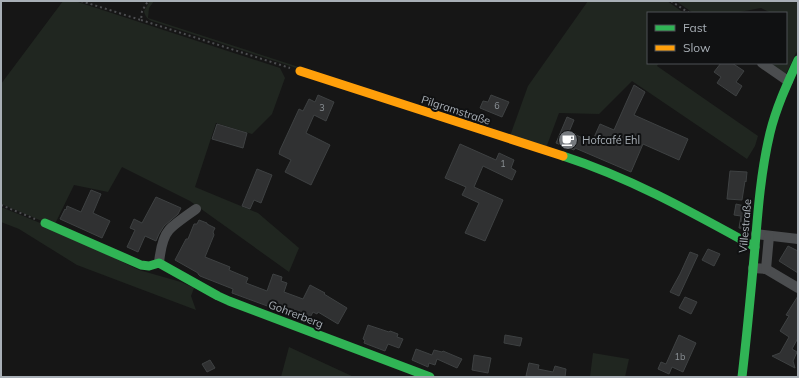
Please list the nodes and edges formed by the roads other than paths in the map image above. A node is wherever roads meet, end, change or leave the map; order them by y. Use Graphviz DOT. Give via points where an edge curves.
graph roads {
  1 [pos="798,60"];
  2 [pos="763,64"];
  3 [pos="300,71"];
  4 [pos="788,81"];
  5 [pos="196,209"];
  6 [pos="45,223"];
  7 [pos="756,234"];
  8 [pos="769,236"];
  9 [pos="798,239"];
  10 [pos="755,246"];
  11 [pos="159,263"];
  12 [pos="753,268"];
  13 [pos="766,269"];
  14 [pos="798,288"];
  15 [pos="430,377"];
  16 [pos="742,377"];
  1 -- 4 [label="street, Villestraße"];
  2 -- 4 [label="street"];
  3 -- 10 [label="street, Pilgramstraße" via="587,164 670,201"];
  4 -- 7 [label="street, Villestraße" via="770,134 760,189"];
  5 -- 11 [label="street" via="169,230 160,252"];
  6 -- 11 [label="street" via="141,265"];
  7 -- 8 [label="street"];
  7 -- 10 [label="street, Villestraße"];
  8 -- 9 [label="street"];
  8 -- 13 [label="street"];
  10 -- 12 [label="street, Villestraße"];
  11 -- 15 [label="street, Gohrerberg" via="229,301"];
  12 -- 13 [label="street"];
  12 -- 16 [label="street, Villestraße"];
  13 -- 14 [label="street"];
}
